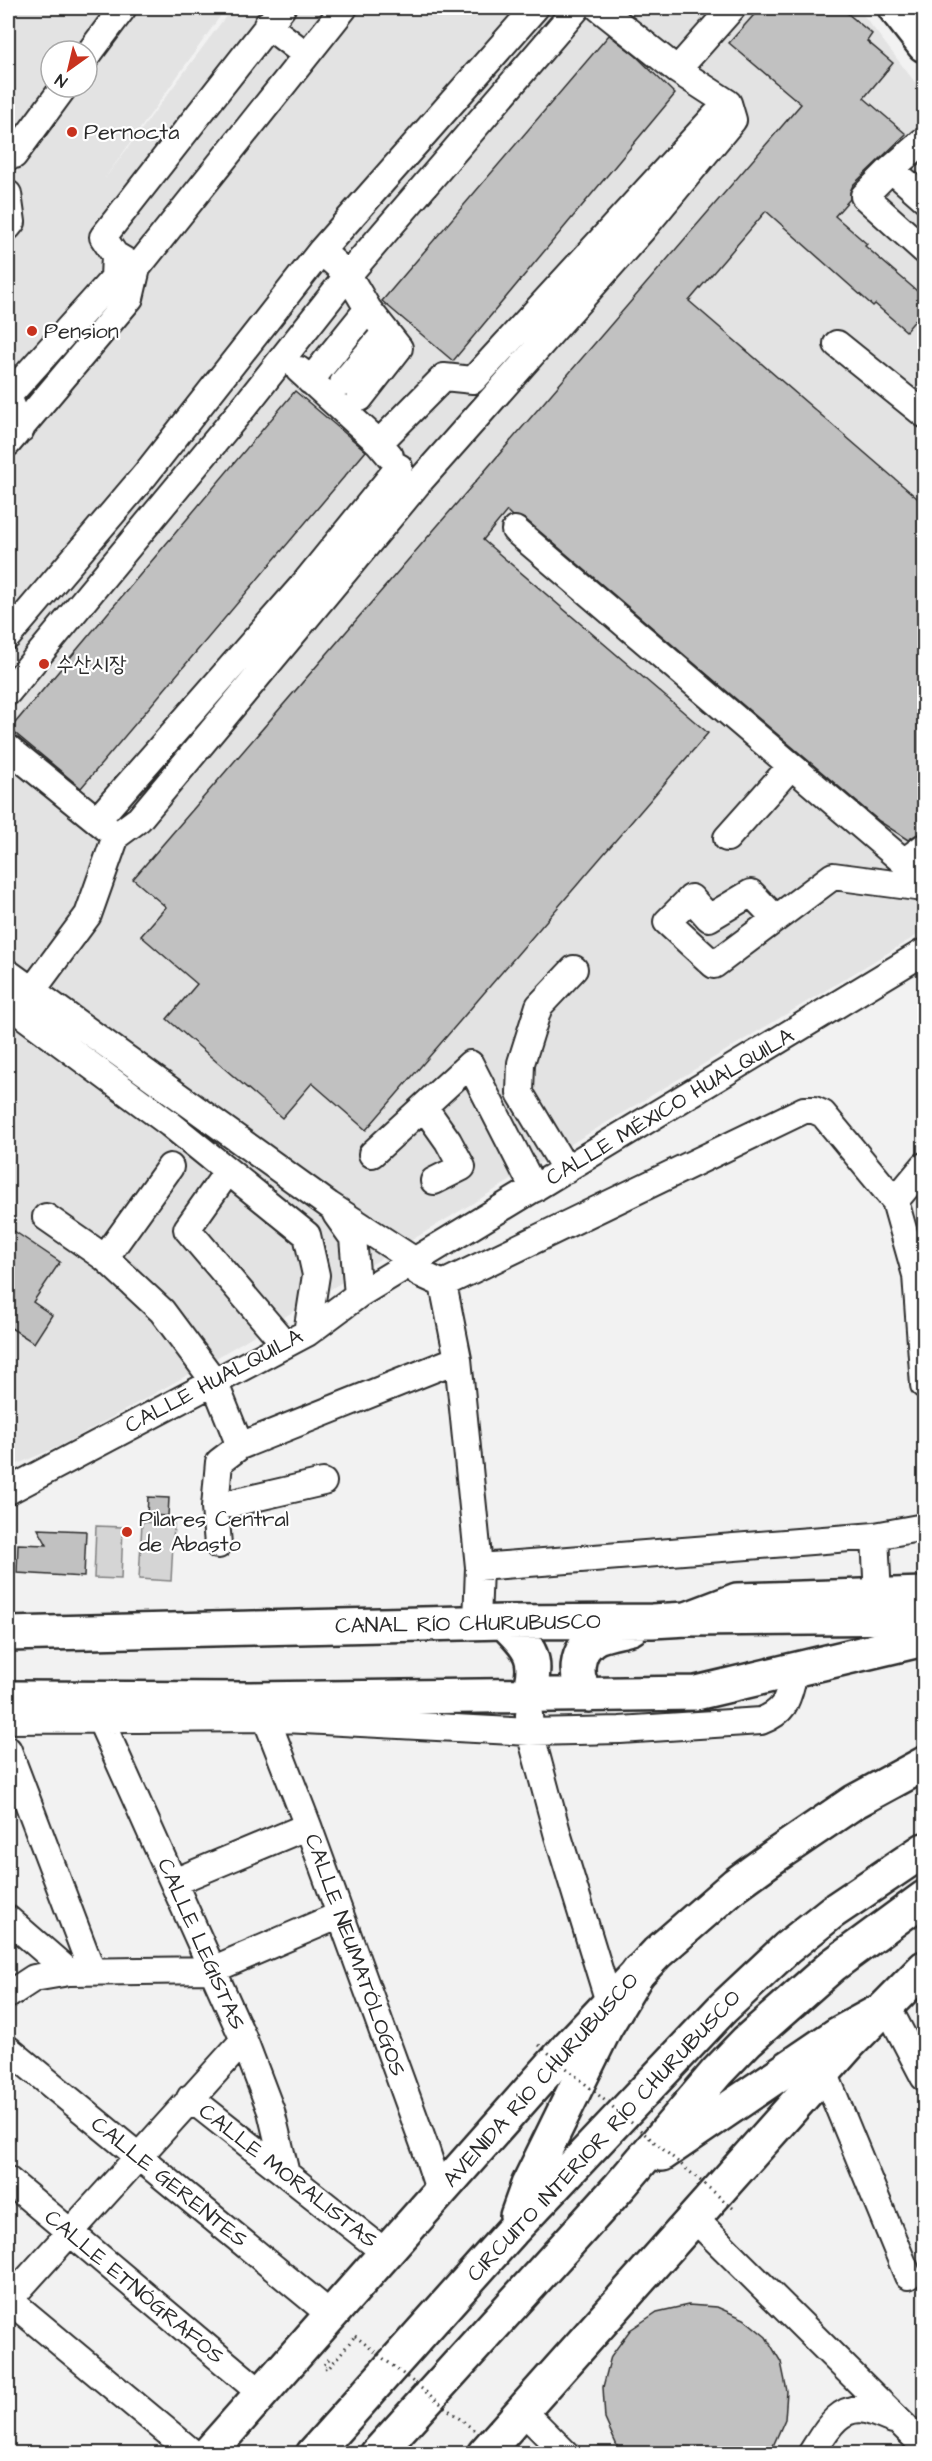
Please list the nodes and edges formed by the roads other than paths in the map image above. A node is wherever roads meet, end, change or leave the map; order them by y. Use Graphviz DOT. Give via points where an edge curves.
graph roads {
  1 [pos="123,8"];
  2 [pos="344,8"];
  3 [pos="535,8"];
  4 [pos="595,8"];
  5 [pos="732,8"];
  6 [pos="896,8"];
  7 [pos="274,16"];
  8 [pos="99,40"];
  9 [pos="924,45"];
  10 [pos="305,54"];
  11 [pos="677,70"];
  12 [pos="55,99"];
  13 [pos="728,103"];
  14 [pos="924,145"];
  15 [pos="8,151"];
  16 [pos="891,169"];
  17 [pos="8,194"];
  18 [pos="924,198"];
  19 [pos="8,227"];
  20 [pos="924,250"];
  21 [pos="321,251"];
  22 [pos="115,255"];
  23 [pos="137,268"];
  24 [pos="348,275"];
  25 [pos="368,309"];
  26 [pos="837,344"];
  27 [pos="284,355"];
  28 [pos="473,380"];
  29 [pos="310,381"];
  30 [pos="352,391"];
  31 [pos="493,401"];
  32 [pos="924,414"];
  33 [pos="14,436"];
  34 [pos="379,443"];
  35 [pos="409,474"];
  36 [pos="515,530"];
  37 [pos="8,636"];
  38 [pos="8,692"];
  39 [pos="8,748"];
  40 [pos="791,766"];
  41 [pos="107,828"];
  42 [pos="727,838"];
  43 [pos="924,847"];
  44 [pos="904,862"];
  45 [pos="924,888"];
  46 [pos="775,918"];
  47 [pos="924,952"];
  48 [pos="574,969"];
  49 [pos="8,973"];
  50 [pos="19,1002"];
  51 [pos="158,1082"];
  52 [pos="144,1105"];
  53 [pos="423,1107"];
  54 [pos="372,1154"];
  55 [pos="924,1166"];
  56 [pos="170,1167"];
  57 [pos="566,1170"];
  58 [pos="228,1171"];
  59 [pos="434,1181"];
  60 [pos="534,1189"];
  61 [pos="895,1201"];
  62 [pos="329,1205"];
  63 [pos="46,1217"];
  64 [pos="105,1258"];
  65 [pos="415,1261"];
  66 [pos="444,1284"];
  67 [pos="358,1295"];
  68 [pos="296,1339"];
  69 [pos="458,1359"];
  70 [pos="214,1381"];
  71 [pos="924,1385"];
  72 [pos="240,1446"];
  73 [pos="323,1482"];
  74 [pos="8,1491"];
  75 [pos="215,1506"];
  76 [pos="924,1527"];
  77 [pos="875,1536"];
  78 [pos="218,1545"];
  79 [pos="479,1567"];
  80 [pos="924,1594"];
  81 [pos="879,1607"];
  82 [pos="924,1617"];
  83 [pos="652,1621"];
  84 [pos="491,1622"];
  85 [pos="16,1630"];
  86 [pos="924,1639"];
  87 [pos="795,1670"];
  88 [pos="589,1695"];
  89 [pos="527,1697"];
  90 [pos="8,1698"];
  91 [pos="266,1718"];
  92 [pos="100,1719"];
  93 [pos="8,1720"];
  94 [pos="530,1732"];
  95 [pos="8,1750"];
  96 [pos="924,1764"];
  97 [pos="308,1826"];
  98 [pos="922,1851"];
  99 [pos="174,1882"];
  100 [pos="924,1898"];
  101 [pos="340,1915"];
  102 [pos="8,1919"];
  103 [pos="924,1968"];
  104 [pos="212,1971"];
  105 [pos="639,1971"];
  106 [pos="81,1972"];
  107 [pos="8,1995"];
  108 [pos="609,2002"];
  109 [pos="883,2008"];
  110 [pos="244,2040"];
  111 [pos="8,2049"];
  112 [pos="824,2072"];
  113 [pos="924,2077"];
  114 [pos="190,2098"];
  115 [pos="138,2157"];
  116 [pos="286,2174"];
  117 [pos="8,2180"];
  118 [pos="620,2186"];
  119 [pos="440,2193"];
  120 [pos="694,2218"];
  121 [pos="512,2231"];
  122 [pos="69,2233"];
  123 [pos="386,2253"];
  124 [pos="908,2276"];
  125 [pos="8,2300"];
  126 [pos="343,2325"];
  127 [pos="261,2393"];
  128 [pos="522,2411"];
  129 [pos="901,2423"];
  130 [pos="479,2442"];
  131 [pos="924,2446"];
  132 [pos="194,2454"];
  133 [pos="207,2454"];
  134 [pos="313,2454"];
  135 [pos="377,2454"];
  136 [pos="566,2454"];
  137 [pos="811,2454"];
  1 -- 8 [label="street"];
  2 -- 10 [label="street"];
  3 -- 21 [label="street"];
  4 -- 11 [label="street"];
  4 -- 24 [label="street"];
  5 -- 11 [label="street"];
  6 -- 9 [label="main road"];
  7 -- 10 [label="street"];
  7 -- 22 [label="street" via="103,237"];
  10 -- 23 [label="street"];
  11 -- 13 [label="street"];
  12 -- 15 [label="street" via="14,155"];
  13 -- 28 [label="street"];
  13 -- 31 [label="street" via="733,120"];
  14 -- 16 [label="street" via="922,142"];
  16 -- 18 [label="street"];
  16 -- 20 [label="street" via="864,196"];
  17 -- 19 [label="street" via="12,222"];
  21 -- 24 [label="street"];
  21 -- 37 [label="street" via="145,475"];
  22 -- 23 [label="street"];
  22 -- 33 [label="street" via="114,278 8,396"];
  23 -- 33 [label="street" via="130,298"];
  24 -- 25 [label="street"];
  24 -- 27 [label="street"];
  25 -- 29 [label="street"];
  25 -- 30 [label="street" via="386,332"];
  26 -- 32 [label="street"];
  27 -- 29 [label="street"];
  27 -- 38 [label="street"];
  28 -- 31 [label="street"];
  28 -- 34 [label="street" via="444,377"];
  29 -- 34 [label="street"];
  31 -- 35 [label="street"];
  34 -- 35 [label="street"];
  35 -- 41 [label="street" via="139,819"];
  36 -- 40 [label="street"];
  39 -- 41 [label="street"];
  40 -- 42 [label="street"];
  40 -- 44 [label="street"];
  41 -- 50 [label="street" via="88,915"];
  43 -- 44 [label="street"];
  44 -- 45 [label="street"];
  45 -- 46 [label="street" via="833,876"];
  47 -- 57 [label="street, CALLE MÉXICO HUALQUILA"];
  48 -- 57 [label="street" via="539,1006 521,1063 520,1093"];
  49 -- 50 [label="street"];
  50 -- 51 [label="street"];
  50 -- 52 [label="street"];
  51 -- 52 [label="street"];
  51 -- 62 [label="street"];
  52 -- 58 [label="street"];
  53 -- 54 [label="street"];
  53 -- 59 [label="street" via="462,1167"];
  53 -- 60 [label="street" via="470,1064"];
  55 -- 61 [label="street"];
  56 -- 64 [label="street"];
  57 -- 60 [label="street, CALLE MÉXICO HUALQUILA"];
  58 -- 68 [label="street" via="307,1235 316,1275"];
  58 -- 68 [label="street" via="187,1229"];
  60 -- 65 [label="street, CALLE MÉXICO HUALQUILA"];
  61 -- 66 [label="street" via="823,1114 804,1110"];
  61 -- 71 [label="street" via="916,1275"];
  62 -- 65 [label="street"];
  62 -- 67 [label="street" via="352,1238"];
  63 -- 64 [label="street"];
  64 -- 70 [label="street" via="162,1311"];
  65 -- 66 [label="street" via="419,1273"];
  65 -- 67 [label="street, CALLE HUALQUILA"];
  66 -- 69 [label="street"];
  67 -- 68 [label="street, CALLE HUALQUILA"];
  68 -- 70 [label="street, CALLE HUALQUILA"];
  69 -- 72 [label="street"];
  69 -- 79 [label="street"];
  70 -- 72 [label="street"];
  70 -- 74 [label="street, CALLE HUALQUILA"];
  72 -- 75 [label="street" via="219,1462"];
  73 -- 75 [label="street"];
  75 -- 78 [label="street"];
  76 -- 77 [label="street"];
  77 -- 79 [label="street"];
  77 -- 81 [label="street"];
  79 -- 84 [label="street"];
  80 -- 81 [label="main road"];
  81 -- 82 [label="main road"];
  81 -- 83 [label="main road, CANAL RÍO CHURUBUSCO"];
  83 -- 84 [label="main road, CANAL RÍO CHURUBUSCO"];
  83 -- 88 [label="main road" via="596,1638 591,1643 581,1656 577,1672 583,1690"];
  84 -- 85 [label="main road, CANAL RÍO CHURUBUSCO"];
  84 -- 89 [label="main road" via="527,1645 534,1663"];
  86 -- 87 [label="main road"];
  87 -- 88 [label="main road" via="696,1693"];
  87 -- 94 [label="street" via="784,1706 777,1715 761,1721"];
  88 -- 89 [label="main road"];
  89 -- 90 [label="main road"];
  89 -- 94 [label="street"];
  91 -- 92 [label="street"];
  91 -- 94 [label="street"];
  91 -- 97 [label="street, CALLE NEUMATÓLOGOS"];
  92 -- 93 [label="street"];
  92 -- 99 [label="street, CALLE LEGISTAS"];
  94 -- 108 [label="street"];
  95 -- 106 [label="street"];
  96 -- 105 [label="main road, AVENIDA RÍO CHURUBUSCO" via="854,1802 744,1878"];
  97 -- 99 [label="street"];
  97 -- 101 [label="street, CALLE NEUMATÓLOGOS"];
  98 -- 121 [label="main road, CIRCUITO INTERIOR RÍO CHURUBUSCO" via="832,1912 756,1976 646,2086"];
  99 -- 104 [label="street, CALLE LEGISTAS"];
  100 -- 118 [label="main road, CIRCUITO INTERIOR RÍO CHURUBUSCO" via="833,1965 747,2041"];
  101 -- 104 [label="street"];
  101 -- 119 [label="street, CALLE NEUMATÓLOGOS"];
  102 -- 106 [label="street"];
  103 -- 109 [label="main road"];
  104 -- 106 [label="street"];
  104 -- 110 [label="street, CALLE LEGISTAS"];
  105 -- 108 [label="main road, AVENIDA RÍO CHURUBUSCO"];
  105 -- 121 [label="main road" via="605,2028 528,2185"];
  106 -- 107 [label="street" via="34,1978"];
  108 -- 119 [label="main road, AVENIDA RÍO CHURUBUSCO"];
  109 -- 112 [label="main road"];
  109 -- 113 [label="street"];
  109 -- 118 [label="main road" via="838,2034"];
  110 -- 114 [label="street"];
  110 -- 116 [label="street, CALLE LEGISTAS" via="271,2111"];
  111 -- 115 [label="street, CALLE GERENTES"];
  112 -- 120 [label="main road"];
  112 -- 124 [label="street"];
  114 -- 115 [label="street"];
  114 -- 116 [label="street, CALLE MORALISTAS"];
  115 -- 122 [label="street"];
  115 -- 126 [label="street, CALLE GERENTES"];
  116 -- 123 [label="street, CALLE MORALISTAS"];
  117 -- 122 [label="street, CALLE ETNÓGRAFOS"];
  118 -- 135 [label="main road, CIRCUITO INTERIOR RÍO CHURUBUSCO"];
  119 -- 123 [label="main road, AVENIDA RÍO CHURUBUSCO"];
  120 -- 128 [label="main road"];
  120 -- 129 [label="street"];
  121 -- 134 [label="main road, CIRCUITO INTERIOR RÍO CHURUBUSCO"];
  122 -- 125 [label="street"];
  122 -- 127 [label="street, CALLE ETNÓGRAFOS"];
  123 -- 126 [label="main road, AVENIDA RÍO CHURUBUSCO"];
  125 -- 132 [label="street"];
  126 -- 127 [label="main road, AVENIDA RÍO CHURUBUSCO"];
  127 -- 133 [label="main road, AVENIDA RÍO CHURUBUSCO"];
  128 -- 130 [label="main road"];
  128 -- 136 [label="street"];
  129 -- 131 [label="street"];
  129 -- 137 [label="street" via="865,2409 849,2410 836,2417"];
}
